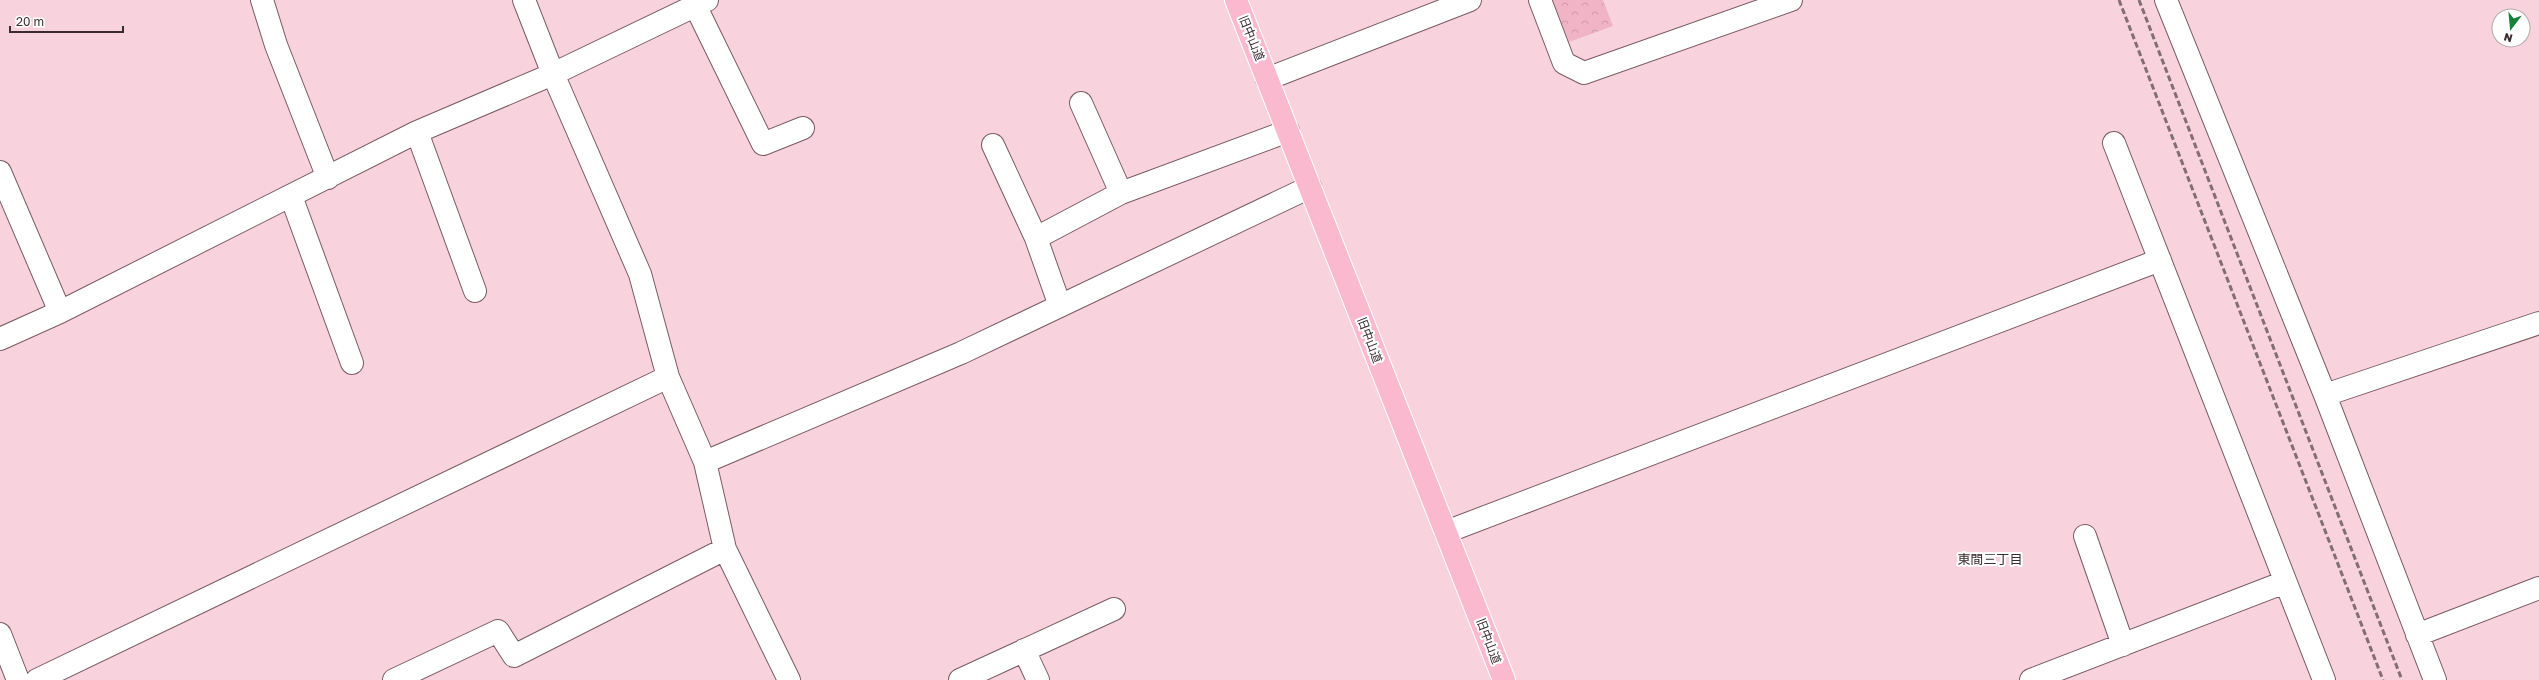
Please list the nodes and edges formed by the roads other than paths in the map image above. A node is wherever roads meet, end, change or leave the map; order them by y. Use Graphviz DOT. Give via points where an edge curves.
graph roads {
  1 [pos="262,0"];
  2 [pos="524,0"];
  3 [pos="1236,0"];
  4 [pos="1470,0"];
  5 [pos="1540,0"];
  6 [pos="1791,0"];
  7 [pos="2166,0"];
  8 [pos="701,2"];
  9 [pos="552,74"];
  10 [pos="1268,78"];
  11 [pos="1081,103"];
  12 [pos="803,128"];
  13 [pos="1288,131"];
  14 [pos="417,132"];
  15 [pos="2114,143"];
  16 [pos="993,144"];
  17 [pos="0,172"];
  18 [pos="328,178"];
  19 [pos="1310,187"];
  20 [pos="1121,193"];
  21 [pos="291,196"];
  22 [pos="1036,238"];
  23 [pos="2160,260"];
  24 [pos="475,291"];
  25 [pos="1060,306"];
  26 [pos="60,312"];
  27 [pos="2539,323"];
  28 [pos="0,339"];
  29 [pos="352,363"];
  30 [pos="668,377"];
  31 [pos="2325,395"];
  32 [pos="705,462"];
  33 [pos="1446,532"];
  34 [pos="2084,536"];
  35 [pos="725,549"];
  36 [pos="2286,582"];
  37 [pos="2539,588"];
  38 [pos="1114,609"];
  39 [pos="0,634"];
  40 [pos="2417,635"];
  41 [pos="2123,645"];
  42 [pos="1024,650"];
  43 [pos="18,680"];
  44 [pos="37,680"];
  45 [pos="394,680"];
  46 [pos="789,680"];
  47 [pos="960,680"];
  48 [pos="1038,680"];
  49 [pos="1504,680"];
  50 [pos="2031,680"];
  51 [pos="2324,680"];
  52 [pos="2435,680"];
  1 -- 18 [label="street" via="276,45"];
  2 -- 9 [label="street"];
  3 -- 10 [label="main road, 旧中山道"];
  4 -- 10 [label="street"];
  5 -- 6 [label="street" via="1564,63 1584,73"];
  7 -- 31 [label="street"];
  8 -- 9 [label="street"];
  8 -- 12 [label="street" via="763,144"];
  9 -- 14 [label="street"];
  9 -- 30 [label="street" via="640,274"];
  10 -- 13 [label="main road, 旧中山道"];
  11 -- 20 [label="street"];
  13 -- 19 [label="main road, 旧中山道"];
  13 -- 20 [label="street"];
  14 -- 18 [label="street"];
  14 -- 24 [label="street"];
  15 -- 23 [label="street"];
  16 -- 22 [label="street"];
  17 -- 26 [label="street"];
  18 -- 21 [label="street"];
  19 -- 25 [label="street"];
  19 -- 33 [label="main road, 旧中山道"];
  20 -- 22 [label="street"];
  21 -- 26 [label="street"];
  21 -- 29 [label="street"];
  22 -- 25 [label="street"];
  23 -- 33 [label="street"];
  23 -- 36 [label="street"];
  25 -- 32 [label="street" via="961,353"];
  26 -- 28 [label="street"];
  27 -- 31 [label="street"];
  30 -- 32 [label="street"];
  30 -- 44 [label="street"];
  31 -- 40 [label="street"];
  32 -- 35 [label="street"];
  33 -- 49 [label="main road, 旧中山道"];
  34 -- 41 [label="street"];
  35 -- 45 [label="street" via="514,656 498,631"];
  35 -- 46 [label="street"];
  36 -- 41 [label="street"];
  36 -- 51 [label="street"];
  37 -- 40 [label="street"];
  38 -- 42 [label="street"];
  39 -- 43 [label="street"];
  40 -- 52 [label="street"];
  41 -- 50 [label="street"];
  42 -- 47 [label="street"];
  42 -- 48 [label="street"];
}
